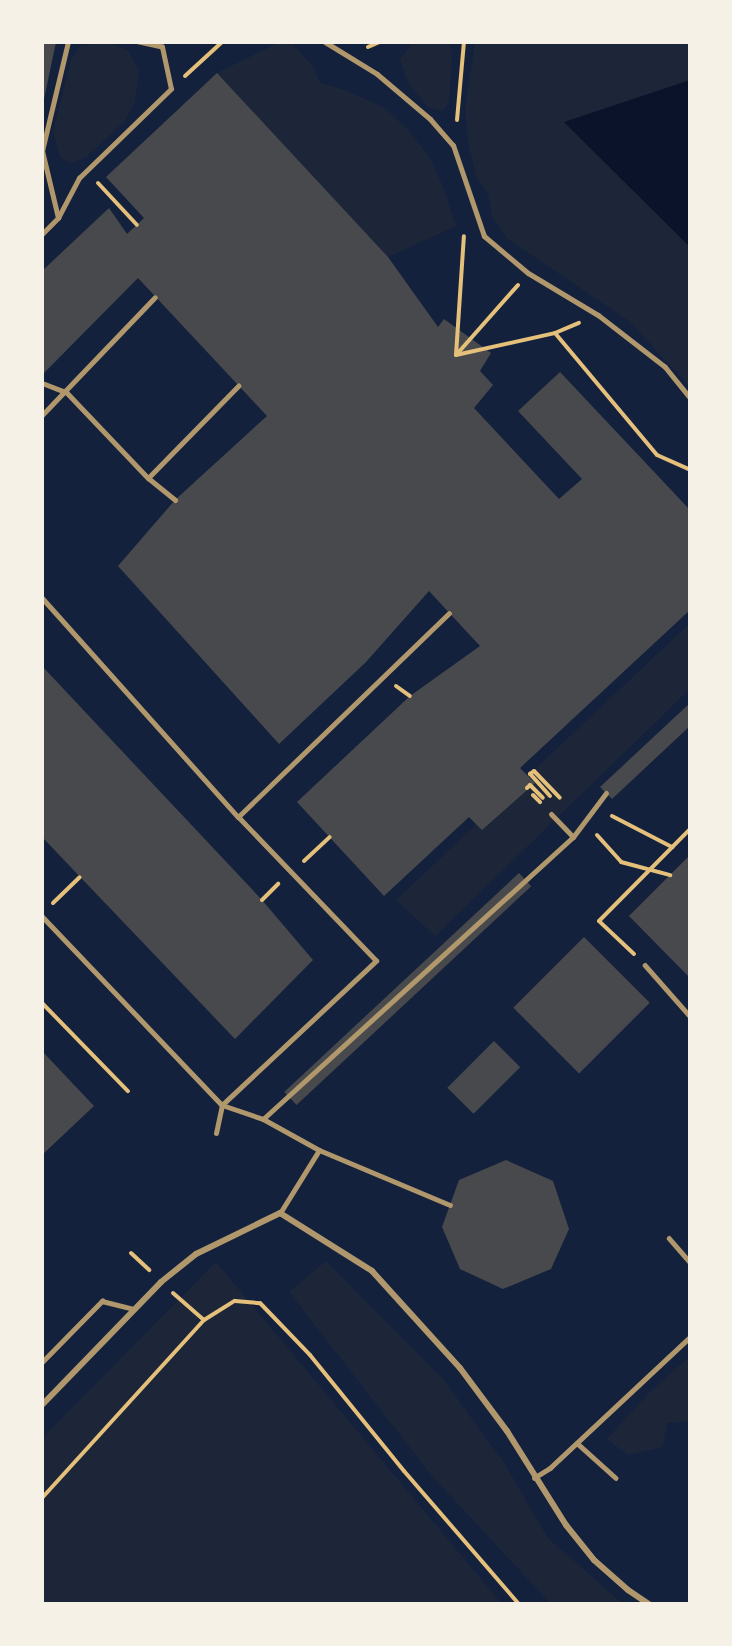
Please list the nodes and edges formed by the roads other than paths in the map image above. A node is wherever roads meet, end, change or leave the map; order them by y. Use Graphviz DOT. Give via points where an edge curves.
graph roads {
  1 [pos="68,42"];
  2 [pos="140,42"];
  3 [pos="325,42"];
  4 [pos="58,218"];
  5 [pos="42,234"];
  6 [pos="155,297"];
  7 [pos="42,383"];
  8 [pos="238,386"];
  9 [pos="66,392"];
  10 [pos="690,398"];
  11 [pos="42,415"];
  12 [pos="148,478"];
  13 [pos="175,500"];
  14 [pos="42,598"];
  15 [pos="449,613"];
  16 [pos="606,793"];
  17 [pos="554,816"];
  18 [pos="238,817"];
  19 [pos="573,837"];
  20 [pos="42,916"];
  21 [pos="645,965"];
  22 [pos="690,1016"];
  23 [pos="222,1105"];
  24 [pos="263,1119"];
  25 [pos="216,1133"];
  26 [pos="319,1150"];
  27 [pos="450,1205"];
  28 [pos="280,1213"];
  29 [pos="669,1238"];
  30 [pos="690,1263"];
  31 [pos="133,1309"];
  32 [pos="690,1336"];
  33 [pos="42,1362"];
  34 [pos="42,1405"];
  35 [pos="577,1443"];
  36 [pos="534,1478"];
  37 [pos="616,1478"];
  38 [pos="649,1604"];
  1 -- 4 [label="lane" via="42,151"];
  2 -- 4 [label="lane" via="162,47 171,88 79,178"];
  3 -- 10 [label="street" via="377,74 430,119 453,145 484,236 528,273 598,315 664,367"];
  4 -- 5 [label="lane"];
  6 -- 9 [label="street"];
  7 -- 9 [label="street"];
  8 -- 12 [label="lane"];
  9 -- 11 [label="street"];
  9 -- 12 [label="street"];
  12 -- 13 [label="street"];
  14 -- 18 [label="street"];
  15 -- 18 [label="lane"];
  16 -- 19 [label="street"];
  17 -- 19 [label="street"];
  18 -- 23 [label="lane" via="376,961"];
  19 -- 24 [label="street"];
  20 -- 23 [label="lane"];
  21 -- 22 [label="lane"];
  23 -- 24 [label="street"];
  23 -- 25 [label="street"];
  24 -- 26 [label="street"];
  26 -- 27 [label="street"];
  26 -- 28 [label="street"];
  28 -- 31 [label="street" via="196,1254"];
  28 -- 36 [label="street" via="372,1271 460,1368 507,1431"];
  29 -- 30 [label="lane"];
  31 -- 33 [label="lane" via="102,1301"];
  31 -- 34 [label="street"];
  32 -- 35 [label="lane"];
  35 -- 36 [label="lane"];
  35 -- 37 [label="lane"];
  36 -- 38 [label="street" via="594,1560"];
}
